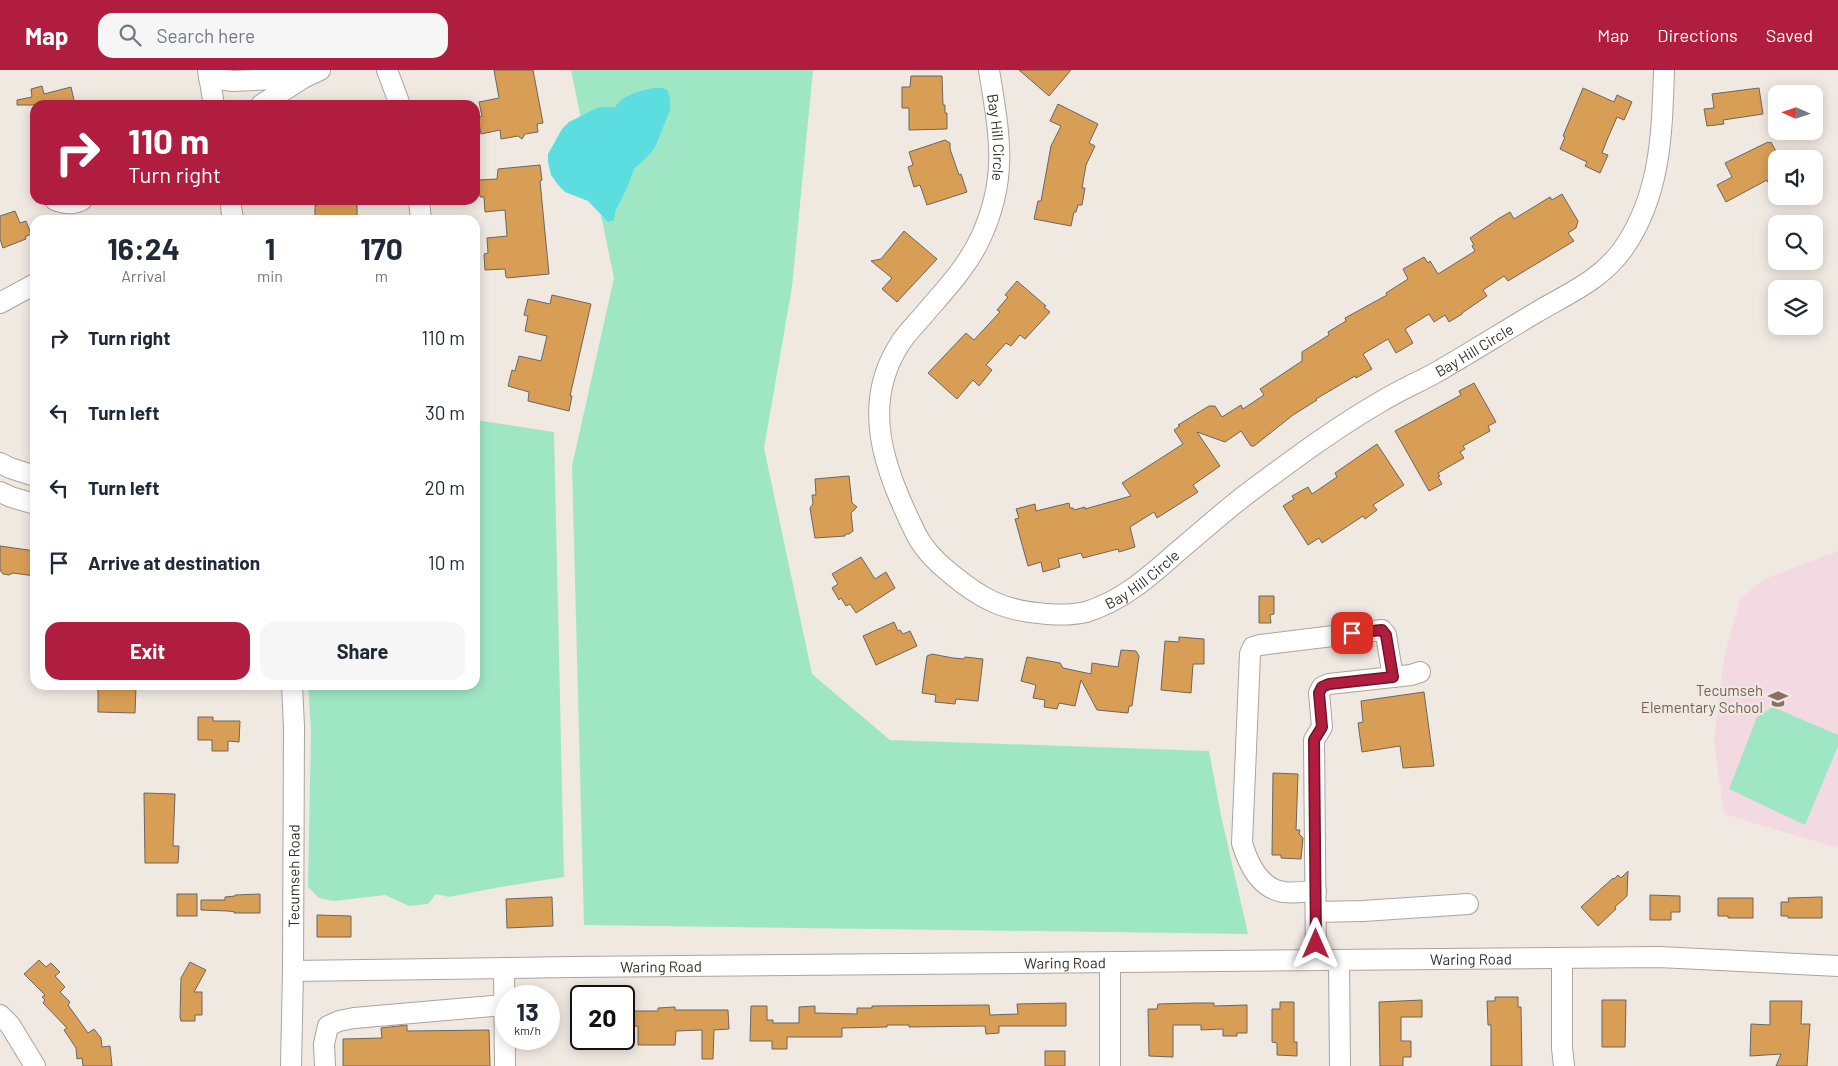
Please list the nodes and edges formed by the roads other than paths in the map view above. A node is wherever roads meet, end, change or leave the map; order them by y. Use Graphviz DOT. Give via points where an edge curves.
graph roads {
  1 [pos="387,70"];
  2 [pos="989,70"];
  3 [pos="1664,70"];
  4 [pos="209,74"];
  5 [pos="312,74"];
  6 [pos="213,100"];
  7 [pos="269,100"];
  8 [pos="398,100"];
  9 [pos="30,287"];
  10 [pos="0,303"];
  11 [pos="0,463"];
  12 [pos="30,474"];
  13 [pos="0,492"];
  14 [pos="30,503"];
  15 [pos="1420,672"];
  16 [pos="1393,677"];
  17 [pos="292,690"];
  18 [pos="1316,891"];
  19 [pos="1468,904"];
  20 [pos="1316,912"];
  21 [pos="1562,958"];
  22 [pos="1316,960"];
  23 [pos="1339,960"];
  24 [pos="1110,963"];
  25 [pos="1838,966"];
  26 [pos="504,968"];
  27 [pos="293,971"];
  28 [pos="504,985"];
  29 [pos="495,1006"];
  30 [pos="0,1015"];
  31 [pos="505,1050"];
  32 [pos="34,1066"];
  33 [pos="291,1066"];
  34 [pos="324,1066"];
  35 [pos="505,1066"];
  36 [pos="1110,1066"];
  37 [pos="1340,1066"];
  38 [pos="1564,1066"];
  1 -- 8 [label="street"];
  2 -- 3 [label="street, Bay Hill Circle" via="1000,135 995,197 981,238 963,268 900,342 880,394 879,433 893,484 918,538 933,560 993,603 1024,613 1061,615 1084,612 1111,602 1141,584 1228,508 1318,442 1383,400 1581,288 1605,270 1624,248 1657,175"];
  4 -- 5 [label="street" via="233,80"];
  4 -- 6 [label="street"];
  5 -- 7 [label="street"];
  9 -- 10 [label="street"];
  11 -- 12 [label="street"];
  13 -- 14 [label="street"];
  15 -- 16 [label="street"];
  16 -- 18 [label="street" via="1329,684 1319,693 1322,727 1314,740"];
  16 -- 18 [label="street" via="1386,635 1382,630 1260,645 1253,647 1250,654 1242,843 1256,875 1270,888 1284,892"];
  17 -- 27 [label="street, Tecumseh Road"];
  18 -- 20 [label="street"];
  19 -- 20 [label="street"];
  20 -- 22 [label="street"];
  21 -- 23 [label="street, Waring Road"];
  21 -- 25 [label="street, Waring Road" via="1659,957"];
  21 -- 38 [label="street"];
  22 -- 23 [label="street, Waring Road"];
  22 -- 24 [label="street, Waring Road"];
  23 -- 37 [label="street"];
  24 -- 26 [label="street, Waring Road"];
  24 -- 36 [label="street"];
  26 -- 27 [label="street, Waring Road"];
  26 -- 28 [label="street"];
  27 -- 33 [label="street, Tecumseh Road"];
  29 -- 34 [label="street" via="339,1021 328,1026"];
  30 -- 32 [label="street" via="10,1024"];
  31 -- 35 [label="street"];
}
